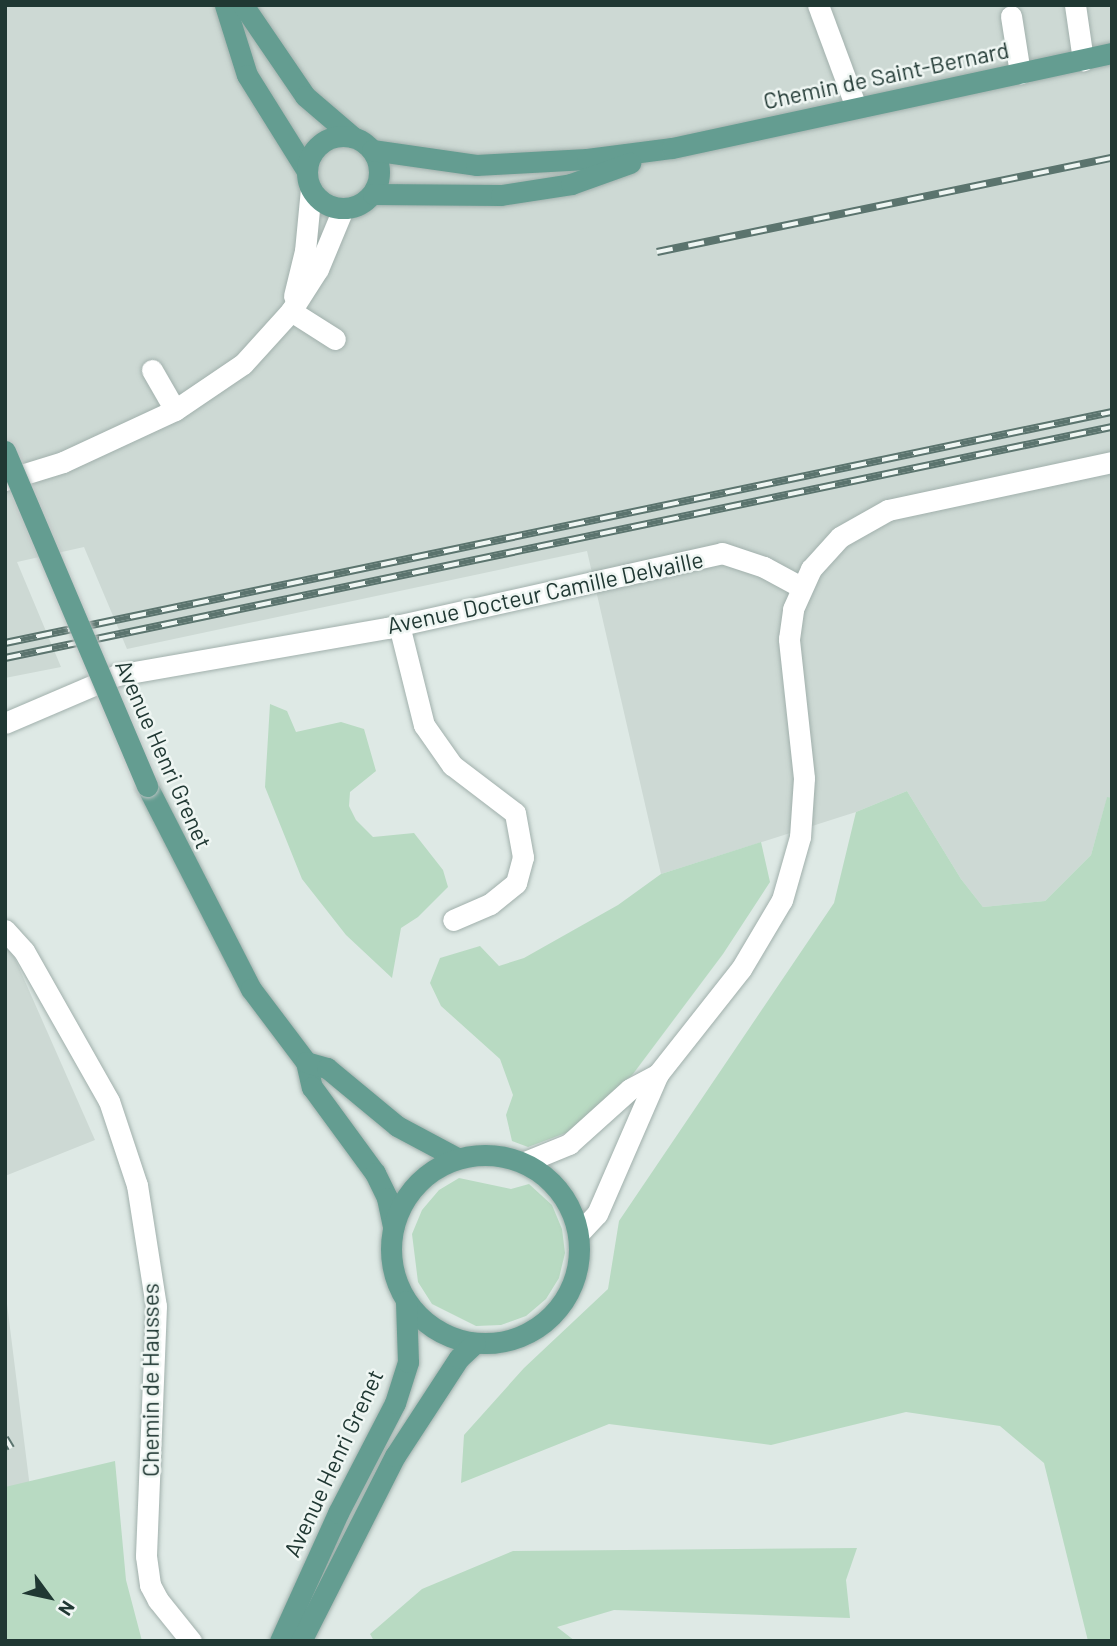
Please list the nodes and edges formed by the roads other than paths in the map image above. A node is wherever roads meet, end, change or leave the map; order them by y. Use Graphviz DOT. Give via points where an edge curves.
graph roads {
  1 [pos="225,5"];
  2 [pos="243,5"];
  3 [pos="818,5"];
  4 [pos="1074,5"];
  5 [pos="1011,16"];
  6 [pos="1112,53"];
  7 [pos="1083,60"];
  8 [pos="1020,73"];
  9 [pos="856,107"];
  10 [pos="353,137"];
  11 [pos="672,148"];
  12 [pos="372,150"];
  13 [pos="309,180"];
  14 [pos="373,194"];
  15 [pos="344,209"];
  16 [pos="290,311"];
  17 [pos="335,339"];
  18 [pos="152,370"];
  19 [pos="175,410"];
  20 [pos="5,451"];
  21 [pos="1112,462"];
  22 [pos="5,480"];
  23 [pos="801,587"];
  24 [pos="399,625"];
  25 [pos="5,723"];
  26 [pos="453,920"];
  27 [pos="5,930"];
  28 [pos="306,1062"];
  29 [pos="658,1074"];
  30 [pos="457,1158"];
  31 [pos="525,1162"];
  32 [pos="393,1227"];
  33 [pos="579,1233"];
  34 [pos="406,1301"];
  35 [pos="475,1343"];
  36 [pos="191,1641"];
  37 [pos="280,1641"];
  38 [pos="301,1641"];
  1 -- 13 [label="main road" via="247,75"];
  2 -- 10 [label="main road" via="305,96"];
  3 -- 9 [label="street"];
  4 -- 7 [label="street"];
  5 -- 8 [label="street"];
  6 -- 7 [label="main road, Chemin de Saint-Bernard"];
  7 -- 8 [label="main road, Chemin de Saint-Bernard"];
  8 -- 9 [label="main road, Chemin de Saint-Bernard"];
  9 -- 11 [label="main road, Chemin de Saint-Bernard"];
  10 -- 12 [label="main road"];
  10 -- 13 [label="main road" via="342,135 321,143"];
  11 -- 12 [label="main road, Chemin de Saint-Bernard" via="587,159 476,165"];
  11 -- 14 [label="main road, Chemin de Saint-Bernard" via="571,184 501,195"];
  12 -- 14 [label="main road" via="380,172"];
  13 -- 15 [label="main road" via="324,204"];
  13 -- 16 [label="street" via="305,251"];
  14 -- 15 [label="main road"];
  15 -- 16 [label="street" via="318,269"];
  16 -- 17 [label="street"];
  16 -- 19 [label="street" via="243,364"];
  18 -- 19 [label="street"];
  19 -- 22 [label="street" via="63,462"];
  20 -- 28 [label="main road, Avenue Henri Grenet, bridge" via="147,786 251,989"];
  21 -- 23 [label="street" via="888,509 828,546"];
  23 -- 24 [label="street, Avenue Docteur Camille Delvaille" via="764,567 722,553"];
  23 -- 29 [label="street" via="789,639 804,778 793,866 764,935"];
  24 -- 25 [label="street, Avenue Docteur Camille Delvaille" via="146,670 86,686"];
  24 -- 26 [label="street" via="424,725 452,765 515,813 523,857 516,883 491,904"];
  27 -- 36 [label="street, Chemin de Hausses" via="24,951 109,1101 137,1185 156,1306 146,1556 154,1592 166,1614"];
  28 -- 30 [label="main road, Avenue Henri Grenet" via="327,1068 397,1126"];
  28 -- 32 [label="main road, Avenue Henri Grenet" via="312,1087 375,1173"];
  29 -- 31 [label="street" via="630,1088 569,1144"];
  29 -- 33 [label="street" via="597,1214"];
  30 -- 31 [label="main road" via="491,1154"];
  30 -- 32 [label="main road" via="428,1173 406,1197"];
  31 -- 33 [label="main road" via="561,1191"];
  32 -- 34 [label="main road" via="391,1253"];
  33 -- 35 [label="main road" via="579,1262 571,1290 554,1314 531,1332 504,1341"];
  34 -- 35 [label="main road" via="448,1336"];
  34 -- 37 [label="main road, Avenue Henri Grenet" via="408,1362 395,1403"];
  35 -- 38 [label="main road, Avenue Henri Grenet" via="452,1368 395,1456"];
}
